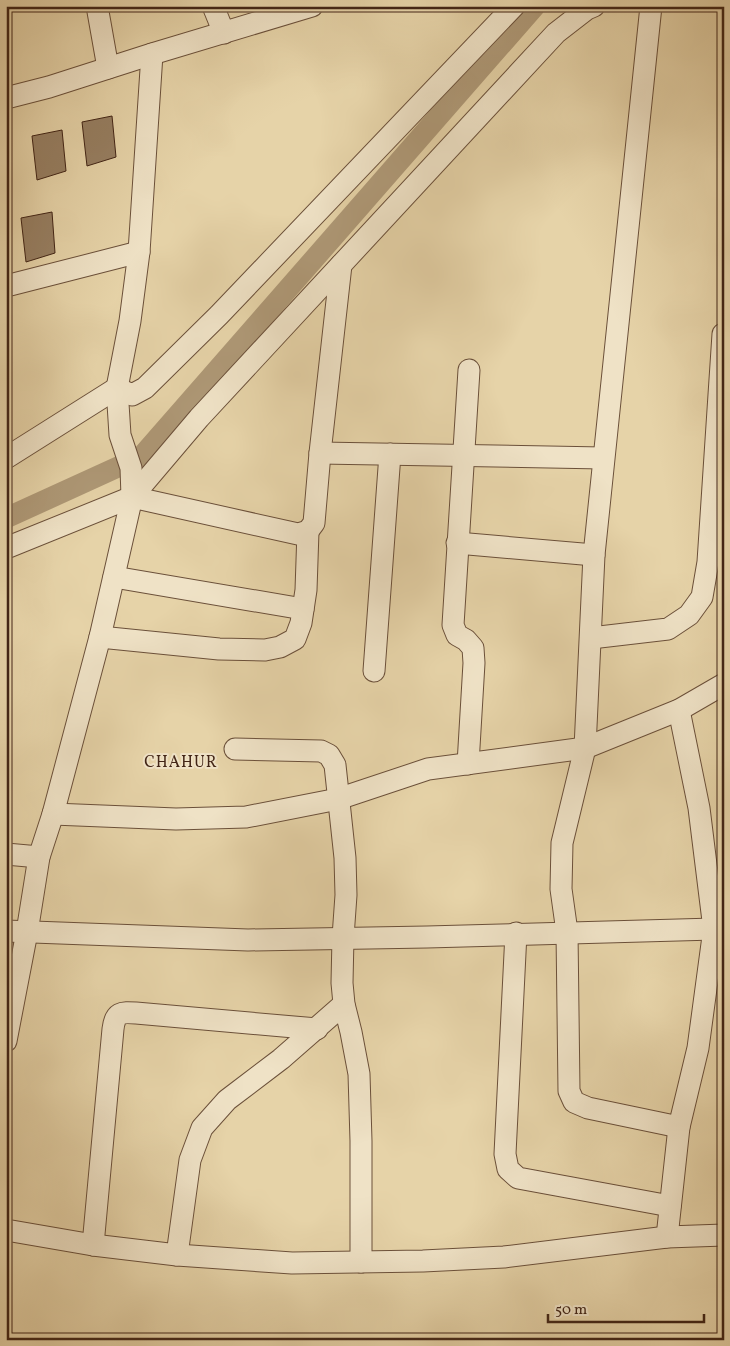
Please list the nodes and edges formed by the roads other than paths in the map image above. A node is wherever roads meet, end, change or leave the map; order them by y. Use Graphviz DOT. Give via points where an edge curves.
graph roads {
  1 [pos="97,6"];
  2 [pos="213,6"];
  3 [pos="514,6"];
  4 [pos="594,6"];
  5 [pos="651,6"];
  6 [pos="302,8"];
  7 [pos="224,33"];
  8 [pos="152,54"];
  9 [pos="108,68"];
  10 [pos="6,98"];
  11 [pos="139,252"];
  12 [pos="341,264"];
  13 [pos="6,286"];
  14 [pos="723,334"];
  15 [pos="469,370"];
  16 [pos="117,388"];
  17 [pos="320,453"];
  18 [pos="390,454"];
  19 [pos="464,455"];
  20 [pos="6,458"];
  21 [pos="603,458"];
  22 [pos="132,497"];
  23 [pos="308,531"];
  24 [pos="457,543"];
  25 [pos="6,548"];
  26 [pos="594,555"];
  27 [pos="114,577"];
  28 [pos="303,609"];
  29 [pos="100,637"];
  30 [pos="591,638"];
  31 [pos="374,671"];
  32 [pos="724,684"];
  33 [pos="679,710"];
  34 [pos="585,748"];
  35 [pos="236,749"];
  36 [pos="468,764"];
  37 [pos="338,799"];
  38 [pos="53,814"];
  39 [pos="6,854"];
  40 [pos="39,857"];
  41 [pos="6,930"];
  42 [pos="719,930"];
  43 [pos="27,932"];
  44 [pos="567,932"];
  45 [pos="516,933"];
  46 [pos="342,937"];
  47 [pos="344,1004"];
  48 [pos="317,1029"];
  49 [pos="6,1041"];
  50 [pos="679,1127"];
  51 [pos="670,1206"];
  52 [pos="6,1230"];
  53 [pos="724,1235"];
  54 [pos="667,1237"];
  55 [pos="93,1245"];
  56 [pos="178,1255"];
  57 [pos="361,1262"];
  1 -- 9 [label="street"];
  2 -- 7 [label="street"];
  3 -- 16 [label="street" via="145,388 132,395"];
  4 -- 12 [label="street" via="556,34"];
  5 -- 21 [label="street"];
  6 -- 7 [label="street"];
  7 -- 8 [label="street"];
  8 -- 9 [label="street"];
  8 -- 11 [label="street"];
  9 -- 10 [label="street"];
  11 -- 13 [label="street"];
  11 -- 16 [label="street"];
  12 -- 17 [label="street"];
  12 -- 22 [label="street" via="199,418"];
  14 -- 30 [label="street" via="708,562 702,596 689,615 668,629"];
  15 -- 19 [label="street"];
  16 -- 20 [label="street"];
  16 -- 22 [label="street" via="120,435 131,468"];
  17 -- 18 [label="street"];
  17 -- 23 [label="street" via="314,522"];
  18 -- 19 [label="street"];
  18 -- 31 [label="street"];
  19 -- 21 [label="street"];
  19 -- 24 [label="street"];
  21 -- 26 [label="street"];
  22 -- 23 [label="street" via="298,534"];
  22 -- 25 [label="street"];
  22 -- 27 [label="street"];
  23 -- 28 [label="street"];
  24 -- 26 [label="street"];
  24 -- 36 [label="street" via="453,624 457,635 473,648 474,663"];
  26 -- 30 [label="street"];
  27 -- 28 [label="street"];
  27 -- 29 [label="street"];
  28 -- 29 [label="street" via="295,639 265,650 218,649"];
  29 -- 38 [label="street"];
  30 -- 34 [label="street"];
  32 -- 33 [label="street"];
  33 -- 34 [label="street"];
  33 -- 42 [label="street"];
  34 -- 36 [label="street"];
  34 -- 44 [label="street" via="562,843 561,890"];
  35 -- 37 [label="street" via="321,751 329,755 335,765"];
  36 -- 37 [label="street" via="428,770"];
  37 -- 38 [label="street" via="246,817 176,819"];
  37 -- 46 [label="street" via="346,895"];
  38 -- 40 [label="street"];
  39 -- 40 [label="street"];
  40 -- 43 [label="street"];
  41 -- 43 [label="street"];
  42 -- 44 [label="street"];
  42 -- 50 [label="street" via="698,1048"];
  43 -- 46 [label="street" via="248,940"];
  43 -- 49 [label="street"];
  44 -- 45 [label="street"];
  44 -- 50 [label="street" via="569,1092 574,1102 588,1108"];
  45 -- 46 [label="street"];
  45 -- 51 [label="street" via="505,1154 508,1169 518,1178"];
  46 -- 47 [label="street"];
  47 -- 48 [label="street"];
  47 -- 57 [label="street" via="359,1074"];
  48 -- 55 [label="street" via="125,1012 118,1014 113,1028"];
  48 -- 56 [label="street" via="227,1100 202,1128 190,1160"];
  50 -- 51 [label="street"];
  51 -- 54 [label="street"];
  52 -- 55 [label="street"];
  53 -- 54 [label="street"];
  54 -- 57 [label="street" via="504,1257"];
  55 -- 56 [label="street"];
  56 -- 57 [label="street" via="292,1263"];
}
